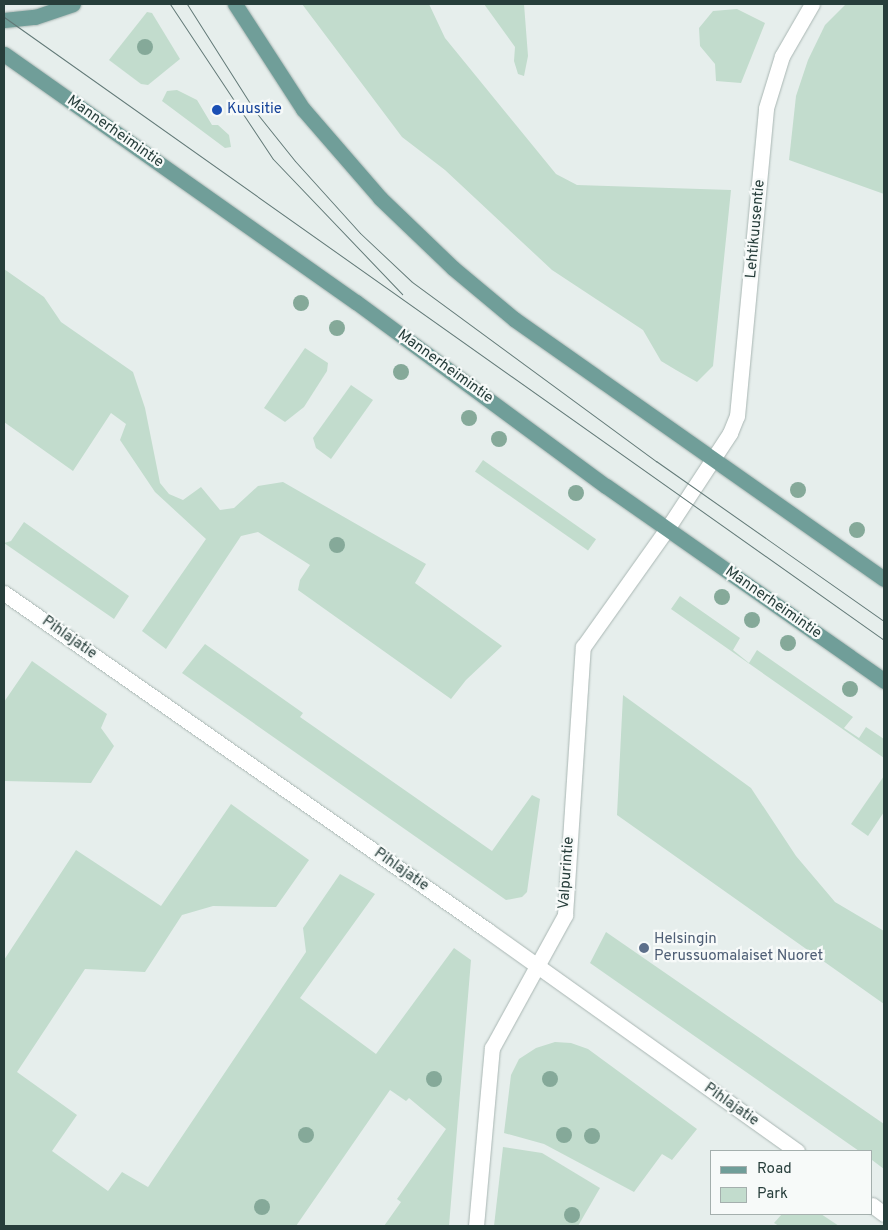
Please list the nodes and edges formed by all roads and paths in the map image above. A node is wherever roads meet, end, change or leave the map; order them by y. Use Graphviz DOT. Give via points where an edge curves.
graph roads {
  1 [pos="73,4"];
  2 [pos="235,4"];
  3 [pos="812,4"];
  4 [pos="4,20"];
  5 [pos="4,54"];
  6 [pos="714,458"];
  7 [pos="667,529"];
  8 [pos="884,579"];
  9 [pos="4,593"];
  10 [pos="884,681"];
  11 [pos="537,966"];
  12 [pos="795,1150"];
  13 [pos="873,1206"];
  14 [pos="884,1214"];
  15 [pos="476,1226"];
  1 -- 4 [label="main road" via="35,17"];
  2 -- 6 [label="main road" via="303,109 380,198 446,262 514,319"];
  3 -- 6 [label="street, Lehtikuusentie" via="795,31 772,84 766,108 737,416"];
  5 -- 7 [label="main road, Mannerheimintie" via="356,302"];
  6 -- 7 [label="street, Lehtikuusentie"];
  6 -- 8 [label="main road"];
  7 -- 10 [label="main road, Mannerheimintie"];
  7 -- 11 [label="street, Valpurintie" via="583,647 565,915"];
  9 -- 11 [label="street, Pihlajatie"];
  11 -- 12 [label="street, Pihlajatie"];
  11 -- 15 [label="street, Valpurintie" via="492,1048"];
  13 -- 14 [label="street"];
}
